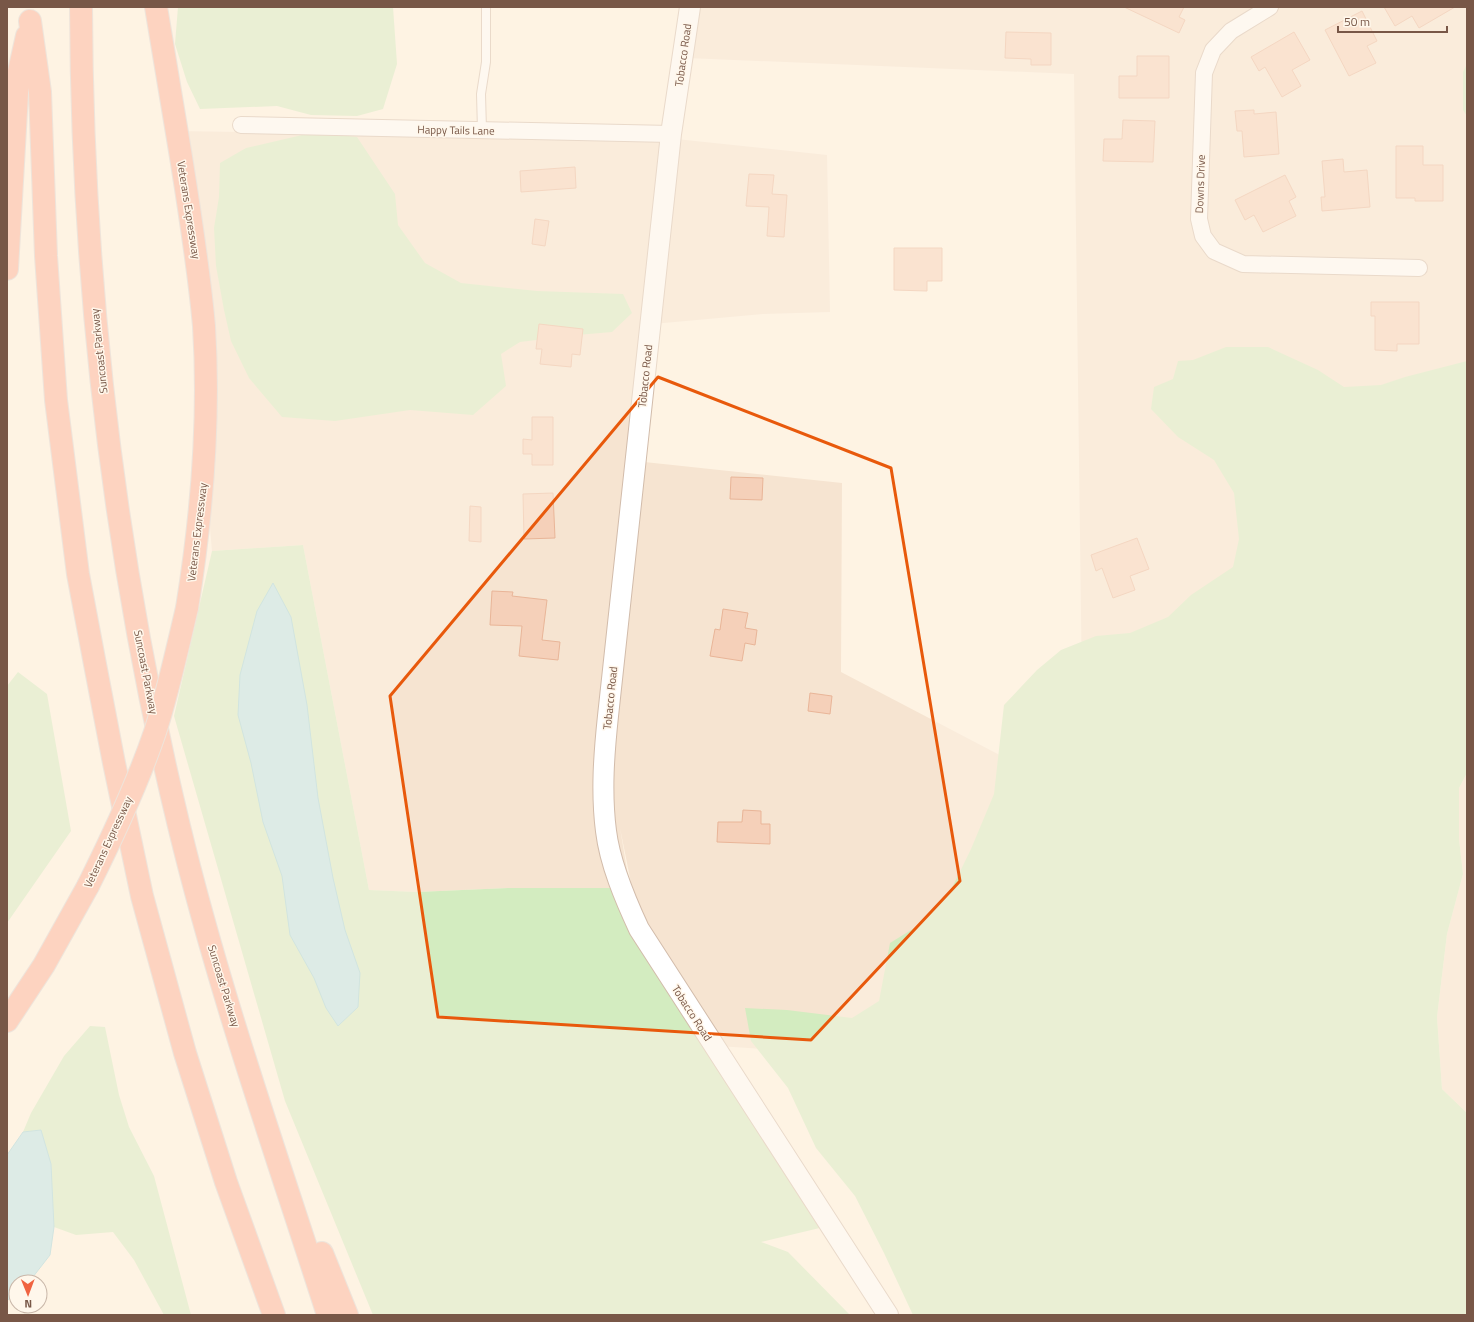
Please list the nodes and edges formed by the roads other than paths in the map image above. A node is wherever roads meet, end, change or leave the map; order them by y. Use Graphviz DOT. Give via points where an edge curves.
graph roads {
  1 [pos="81,7"];
  2 [pos="156,7"];
  3 [pos="486,7"];
  4 [pos="690,7"];
  5 [pos="1270,7"];
  6 [pos="30,14"];
  7 [pos="241,125"];
  8 [pos="482,130"];
  9 [pos="671,134"];
  10 [pos="7,268"];
  11 [pos="1420,268"];
  12 [pos="7,1020"];
  13 [pos="268,1130"];
  14 [pos="226,1182"];
  15 [pos="259,1315"];
  16 [pos="274,1315"];
  17 [pos="328,1315"];
  18 [pos="347,1315"];
  19 [pos="888,1315"];
  1 -- 13 [label="highway, Suncoast Parkway" via="83,132 89,244 98,348 124,554 180,828 212,946"];
  2 -- 12 [label="highway, Veterans Expressway, bridge" via="191,216 204,327 206,429 196,557 173,670 155,733 127,804 88,886 44,965"];
  3 -- 8 [label="lane" via="486,62 481,94"];
  4 -- 9 [label="street, Tobacco Road"];
  5 -- 11 [label="street, Downs Drive" via="1232,31 1217,45 1204,73 1199,219 1203,236 1214,251 1243,264"];
  6 -- 10 [label="highway" via="18,76"];
  6 -- 14 [label="highway" via="40,92 46,256 56,400 78,574 142,896 185,1053"];
  7 -- 8 [label="street, Happy Tails Lane"];
  8 -- 9 [label="street, Happy Tails Lane"];
  9 -- 19 [label="street, Tobacco Road" via="603,761 606,832 620,885 639,929"];
  13 -- 17 [label="highway, Suncoast Parkway"];
  13 -- 18 [label="highway"];
  14 -- 15 [label="highway"];
  14 -- 16 [label="highway"];
}
